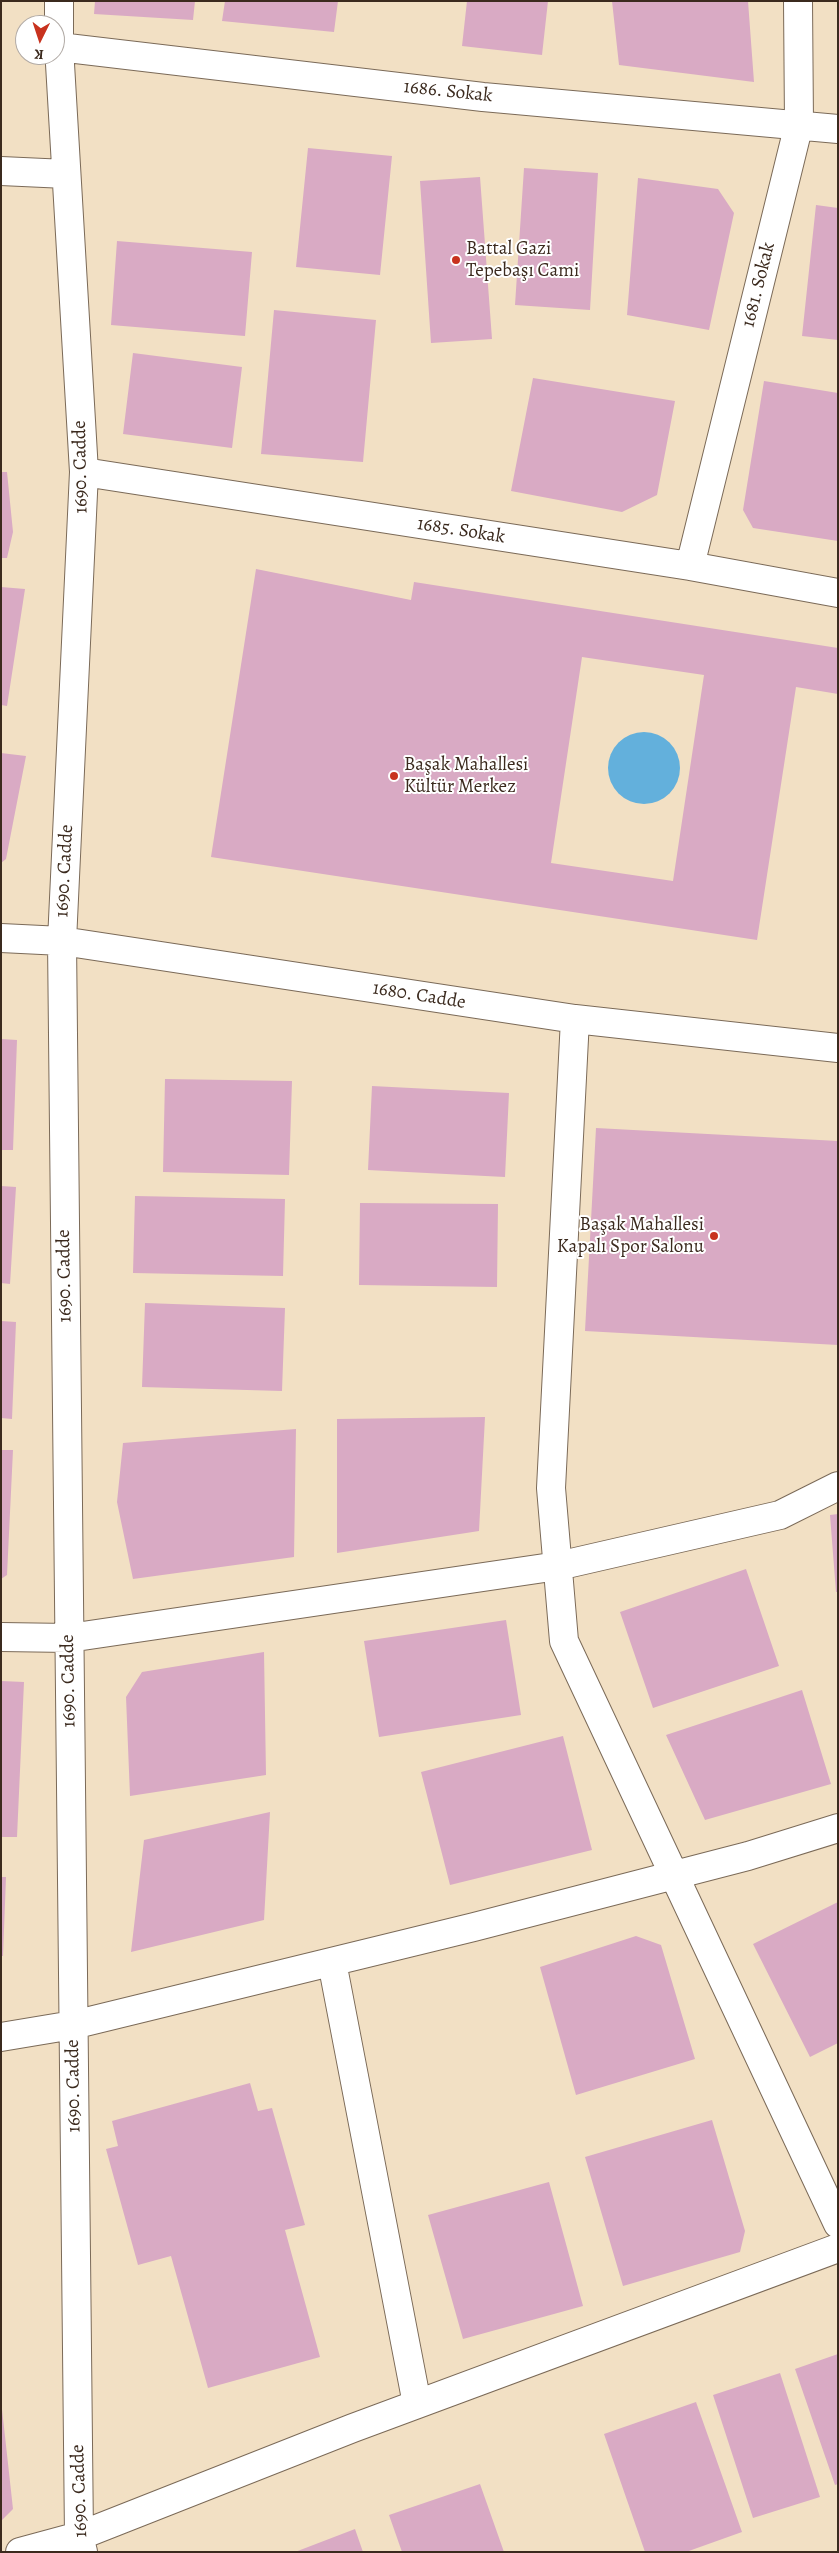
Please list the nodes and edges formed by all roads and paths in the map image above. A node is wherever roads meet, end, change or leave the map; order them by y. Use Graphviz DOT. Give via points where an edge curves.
graph roads {
  1 [pos="60,1"];
  2 [pos="798,1"];
  3 [pos="60,15"];
  4 [pos="65,48"];
  5 [pos="60,65"];
  6 [pos="799,124"];
  7 [pos="838,129"];
  8 [pos="1,171"];
  9 [pos="66,174"];
  10 [pos="84,472"];
  11 [pos="690,566"];
  12 [pos="838,593"];
  13 [pos="1,938"];
  14 [pos="62,941"];
  15 [pos="575,1019"];
  16 [pos="838,1048"];
  17 [pos="838,1486"];
  18 [pos="558,1566"];
  19 [pos="1,1637"];
  20 [pos="69,1638"];
  21 [pos="838,1828"];
  22 [pos="674,1876"];
  23 [pos="332,1962"];
  24 [pos="73,2025"];
  25 [pos="1,2037"];
  26 [pos="838,2224"];
  27 [pos="838,2248"];
  28 [pos="416,2404"];
  29 [pos="81,2544"];
  30 [pos="20,2552"];
  1 -- 3 [label="street, 1690. Cadde"];
  2 -- 6 [label="street, 1681. Sokak"];
  4 -- 6 [label="street, 1686. Sokak" via="483,97"];
  5 -- 9 [label="street, 1690. Cadde"];
  6 -- 7 [label="street, 1686. Sokak"];
  6 -- 11 [label="street, 1681. Sokak"];
  8 -- 9 [label="street"];
  9 -- 10 [label="street, 1690. Cadde"];
  10 -- 11 [label="street, 1685. Sokak"];
  10 -- 14 [label="street, 1690. Cadde"];
  11 -- 12 [label="street, 1685. Sokak"];
  13 -- 14 [label="street, 1680. Cadde"];
  14 -- 15 [label="street, 1680. Cadde"];
  14 -- 20 [label="street, 1690. Cadde"];
  15 -- 16 [label="street, 1680. Cadde"];
  15 -- 18 [label="street" via="552,1488"];
  17 -- 18 [label="street" via="780,1515"];
  18 -- 20 [label="street"];
  18 -- 22 [label="street" via="564,1641"];
  19 -- 20 [label="street"];
  20 -- 24 [label="street, 1690. Cadde"];
  21 -- 22 [label="street"];
  22 -- 23 [label="street"];
  22 -- 26 [label="street"];
  23 -- 24 [label="street"];
  23 -- 28 [label="street"];
  24 -- 25 [label="street"];
  24 -- 29 [label="street, 1690. Cadde"];
  27 -- 28 [label="street"];
  28 -- 29 [label="street"];
  29 -- 30 [label="street"];
}
